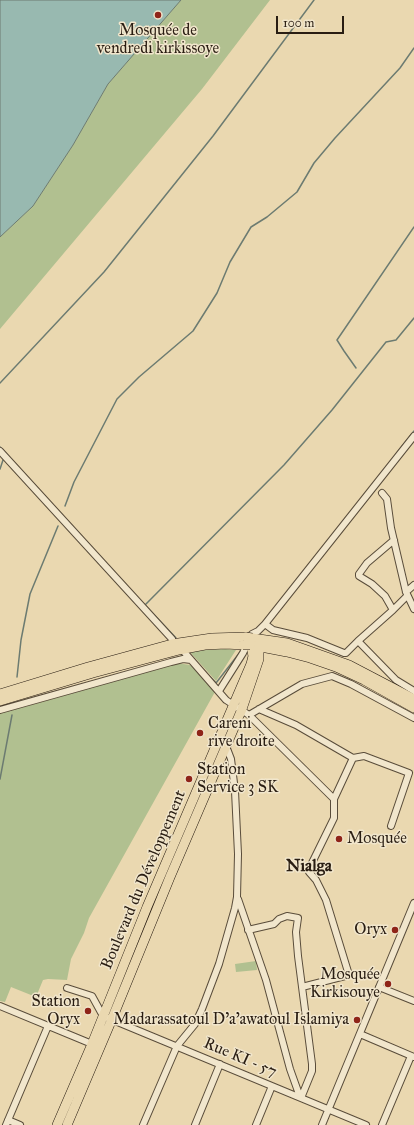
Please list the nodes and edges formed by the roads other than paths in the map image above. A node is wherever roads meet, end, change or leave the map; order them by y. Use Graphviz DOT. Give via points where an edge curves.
graph roads {
  1 [pos="414,436"];
  2 [pos="0,451"];
  3 [pos="382,493"];
  4 [pos="394,540"];
  5 [pos="414,585"];
  6 [pos="407,594"];
  7 [pos="414,609"];
  8 [pos="393,610"];
  9 [pos="266,624"];
  10 [pos="172,639"];
  11 [pos="358,640"];
  12 [pos="250,642"];
  13 [pos="276,650"];
  14 [pos="185,653"];
  15 [pos="259,659"];
  16 [pos="191,660"];
  17 [pos="219,691"];
  18 [pos="414,691"];
  19 [pos="4,696"];
  20 [pos="414,699"];
  21 [pos="237,707"];
  22 [pos="259,708"];
  23 [pos="414,708"];
  24 [pos="0,710"];
  25 [pos="249,715"];
  26 [pos="414,718"];
  27 [pos="226,746"];
  28 [pos="353,758"];
  29 [pos="210,772"];
  30 [pos="334,799"];
  31 [pos="391,826"];
  32 [pos="237,897"];
  33 [pos="414,906"];
  34 [pos="248,930"];
  35 [pos="302,987"];
  36 [pos="379,987"];
  37 [pos="67,988"];
  38 [pos="414,1002"];
  39 [pos="0,1006"];
  40 [pos="108,1018"];
  41 [pos="48,1026"];
  42 [pos="360,1034"];
  43 [pos="92,1044"];
  44 [pos="177,1046"];
  45 [pos="412,1057"];
  46 [pos="220,1064"];
  47 [pos="272,1086"];
  48 [pos="300,1098"];
  49 [pos="329,1109"];
  50 [pos="7,1123"];
  51 [pos="20,1125"];
  52 [pos="57,1125"];
  53 [pos="67,1125"];
  54 [pos="144,1125"];
  55 [pos="196,1125"];
  56 [pos="256,1125"];
  57 [pos="322,1125"];
  58 [pos="366,1125"];
  59 [pos="382,1125"];
  1 -- 9 [label="street"];
  2 -- 10 [label="street"];
  3 -- 4 [label="street" via="387,499"];
  4 -- 6 [label="street"];
  4 -- 8 [label="street" via="367,563 359,574 385,596"];
  5 -- 6 [label="street"];
  6 -- 7 [label="street"];
  6 -- 8 [label="street"];
  8 -- 11 [label="street"];
  9 -- 11 [label="street" via="273,630 307,638 344,653"];
  9 -- 17 [label="street" via="252,634"];
  11 -- 18 [label="street" via="396,680"];
  12 -- 13 [label="highway"];
  12 -- 15 [label="highway, Boulevard du Développement"];
  12 -- 19 [label="highway" via="204,645 179,650"];
  12 -- 20 [label="highway" via="287,643 328,657 349,665"];
  12 -- 21 [label="highway, Boulevard du Développement" via="253,658"];
  13 -- 15 [label="highway" via="266,653"];
  13 -- 23 [label="highway" via="336,667"];
  14 -- 16 [label="street"];
  15 -- 21 [label="highway, Boulevard du Développement"];
  16 -- 17 [label="street"];
  16 -- 24 [label="street" via="171,662"];
  17 -- 21 [label="street" via="226,700"];
  21 -- 25 [label="street"];
  21 -- 27 [label="highway, Boulevard du Développement"];
  21 -- 29 [label="highway, Boulevard du Développement"];
  22 -- 25 [label="street"];
  22 -- 26 [label="street" via="302,684 332,676"];
  22 -- 28 [label="street" via="296,725"];
  25 -- 30 [label="street"];
  27 -- 29 [label="highway, Boulevard du Développement"];
  27 -- 32 [label="street" via="232,759 234,774 238,854"];
  28 -- 30 [label="street"];
  28 -- 31 [label="street" via="364,756 409,773"];
  29 -- 40 [label="highway, Boulevard du Développement" via="170,877"];
  30 -- 35 [label="street" via="334,818 309,872 326,900 349,975"];
  32 -- 34 [label="street"];
  32 -- 44 [label="street" via="214,981 195,1024"];
  33 -- 36 [label="street"];
  34 -- 35 [label="street" via="274,924 288,916 298,917 296,932"];
  34 -- 48 [label="street" via="266,980"];
  35 -- 48 [label="street" via="312,1071"];
  36 -- 38 [label="street"];
  36 -- 42 [label="street"];
  37 -- 40 [label="street" via="92,996"];
  39 -- 41 [label="street"];
  40 -- 43 [label="highway, Boulevard du Développement"];
  40 -- 44 [label="street, Rue KI - 57"];
  40 -- 53 [label="highway, Boulevard du Développement"];
  41 -- 43 [label="street"];
  41 -- 50 [label="street"];
  42 -- 45 [label="street"];
  42 -- 49 [label="street"];
  43 -- 52 [label="highway, Boulevard du Développement"];
  44 -- 46 [label="street, Rue KI - 57"];
  44 -- 54 [label="street"];
  45 -- 59 [label="street"];
  46 -- 47 [label="street, Rue KI - 57"];
  46 -- 55 [label="street"];
  47 -- 48 [label="street, Rue KI - 57"];
  47 -- 56 [label="street"];
  48 -- 49 [label="street, Rue KI - 57"];
  49 -- 57 [label="street"];
  49 -- 58 [label="street, Rue KI - 57"];
  50 -- 51 [label="street"];
}
